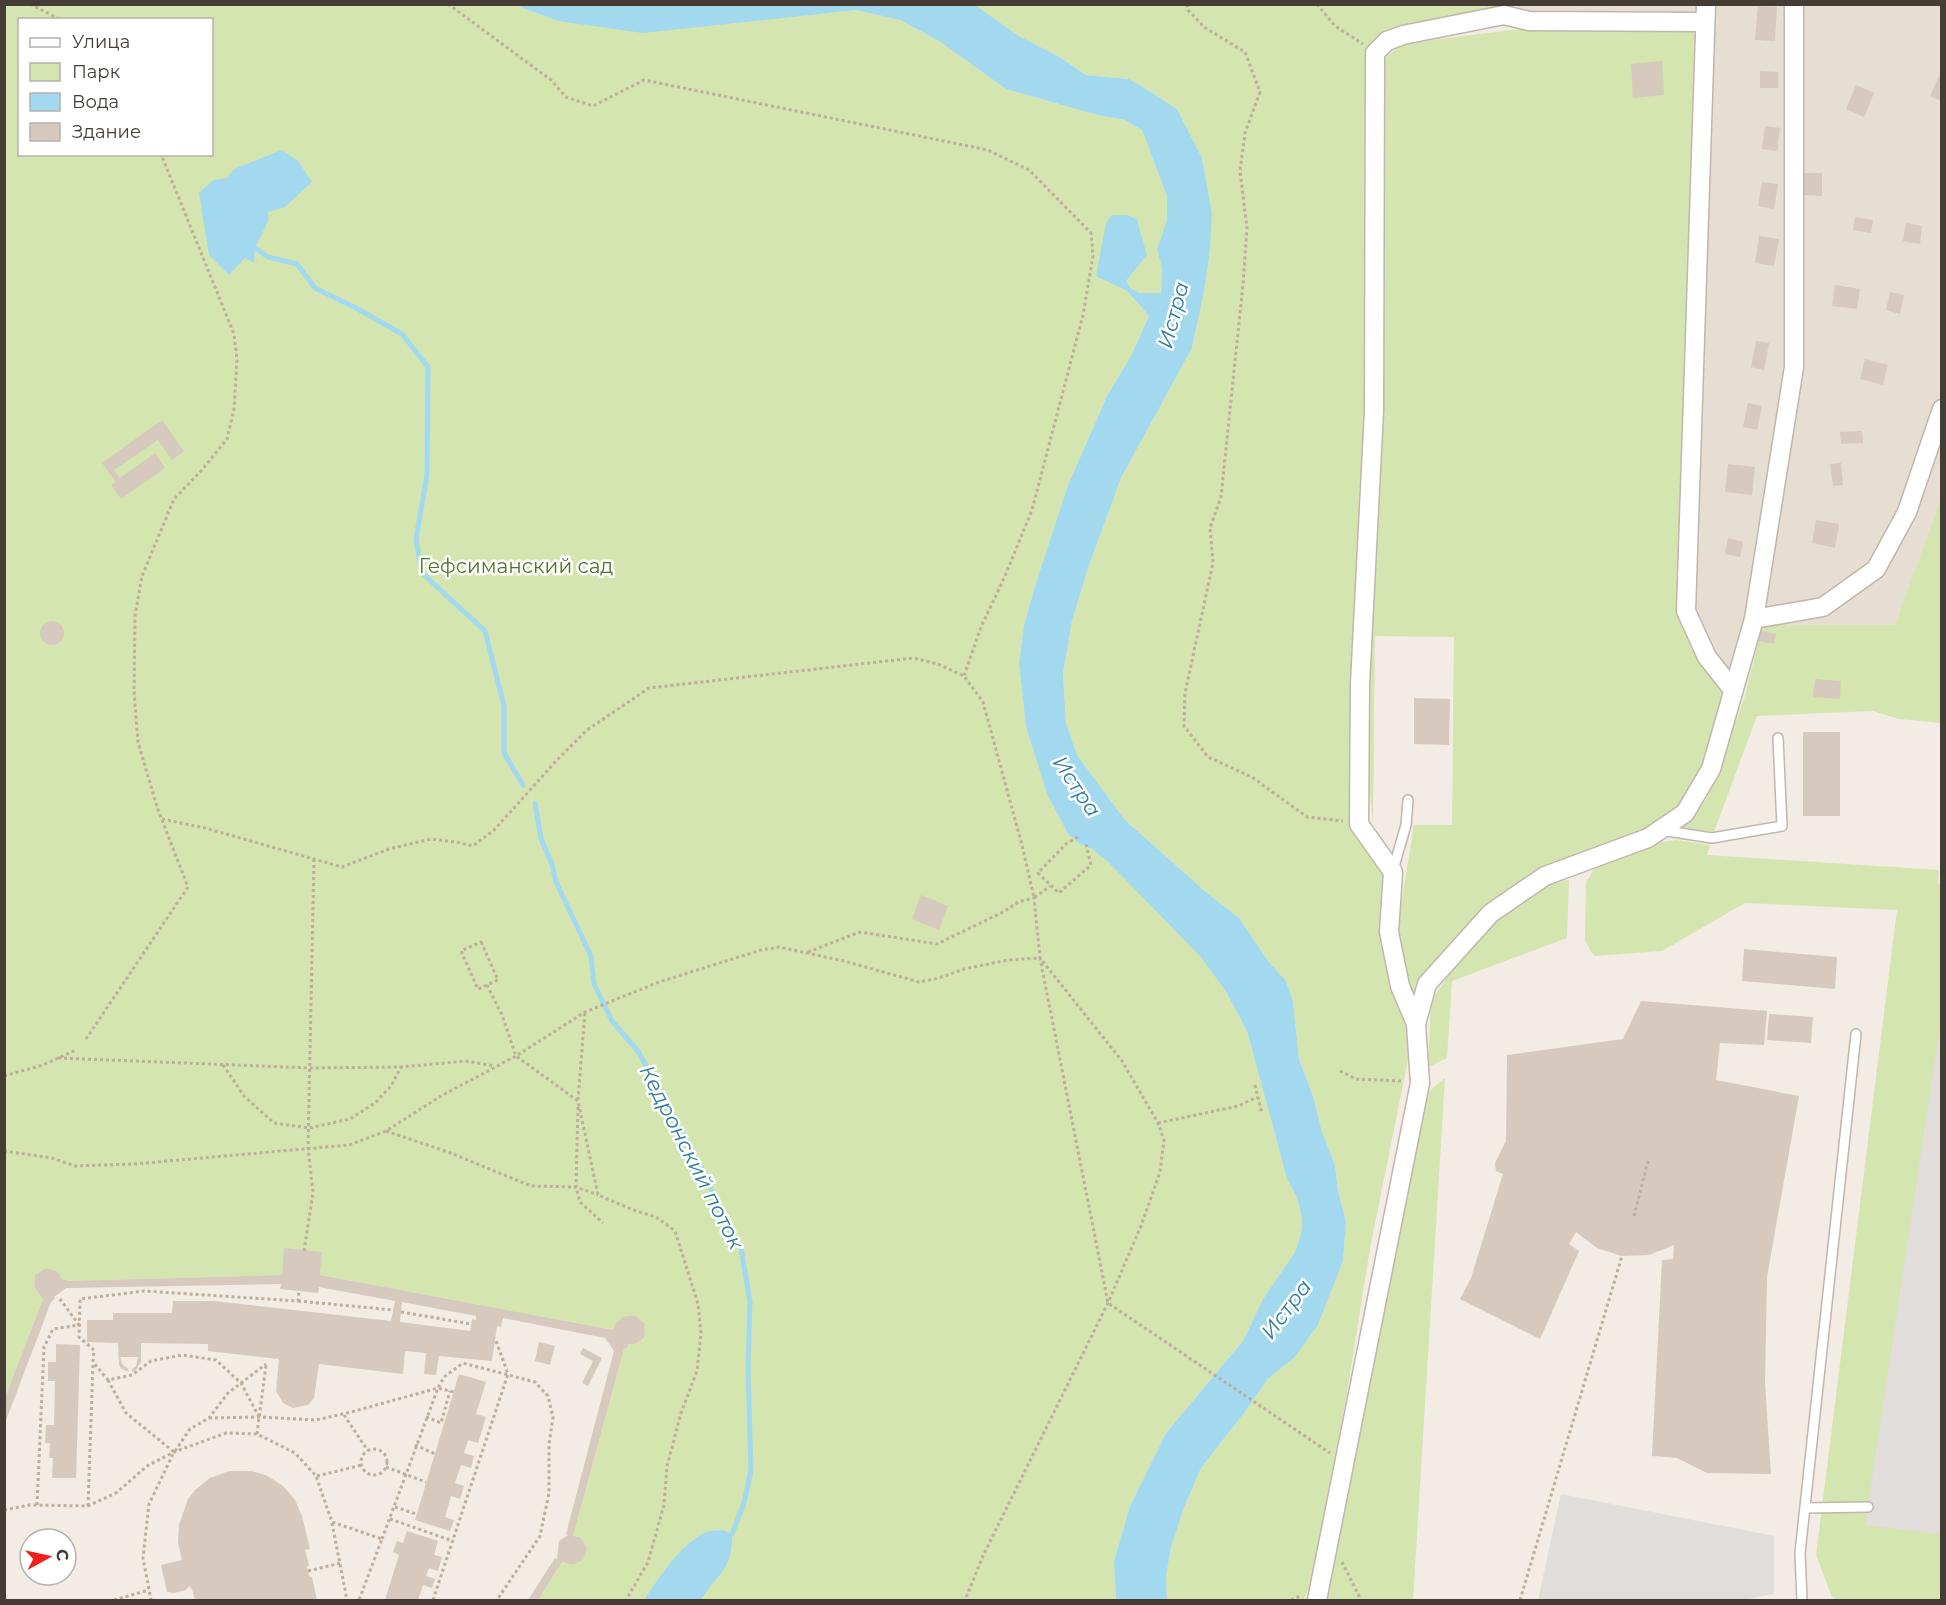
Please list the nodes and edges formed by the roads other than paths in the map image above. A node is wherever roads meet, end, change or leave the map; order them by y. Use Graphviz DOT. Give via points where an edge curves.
graph roads {
  1 [pos="1794,4"];
  2 [pos="1510,10"];
  3 [pos="1705,13"];
  4 [pos="1941,409"];
  5 [pos="1754,620"];
  6 [pos="1733,690"];
  7 [pos="1778,738"];
  8 [pos="1408,800"];
  9 [pos="1659,829"];
  10 [pos="1392,872"];
  11 [pos="1416,1024"];
  12 [pos="1856,1035"];
  13 [pos="1868,1507"];
  14 [pos="1805,1508"];
  15 [pos="1317,1600"];
  16 [pos="1802,1600"];
  1 -- 5 [label="street" via="1794,367"];
  2 -- 3 [label="street" via="1529,21"];
  2 -- 10 [label="street" via="1403,35 1387,41 1376,53 1374,411 1360,684 1359,824"];
  3 -- 6 [label="street" via="1686,611 1707,657"];
  4 -- 5 [label="street" via="1907,512 1876,570 1823,607"];
  5 -- 6 [label="street"];
  6 -- 9 [label="street" via="1711,769 1685,813"];
  7 -- 9 [label="lane" via="1782,826 1712,838"];
  8 -- 10 [label="lane" via="1406,825"];
  9 -- 11 [label="street" via="1648,838 1545,876 1491,913 1427,984"];
  10 -- 11 [label="street" via="1389,932 1400,986"];
  11 -- 15 [label="street" via="1420,1083"];
  12 -- 14 [label="lane"];
  13 -- 14 [label="lane"];
  14 -- 16 [label="lane" via="1800,1553"];
}
